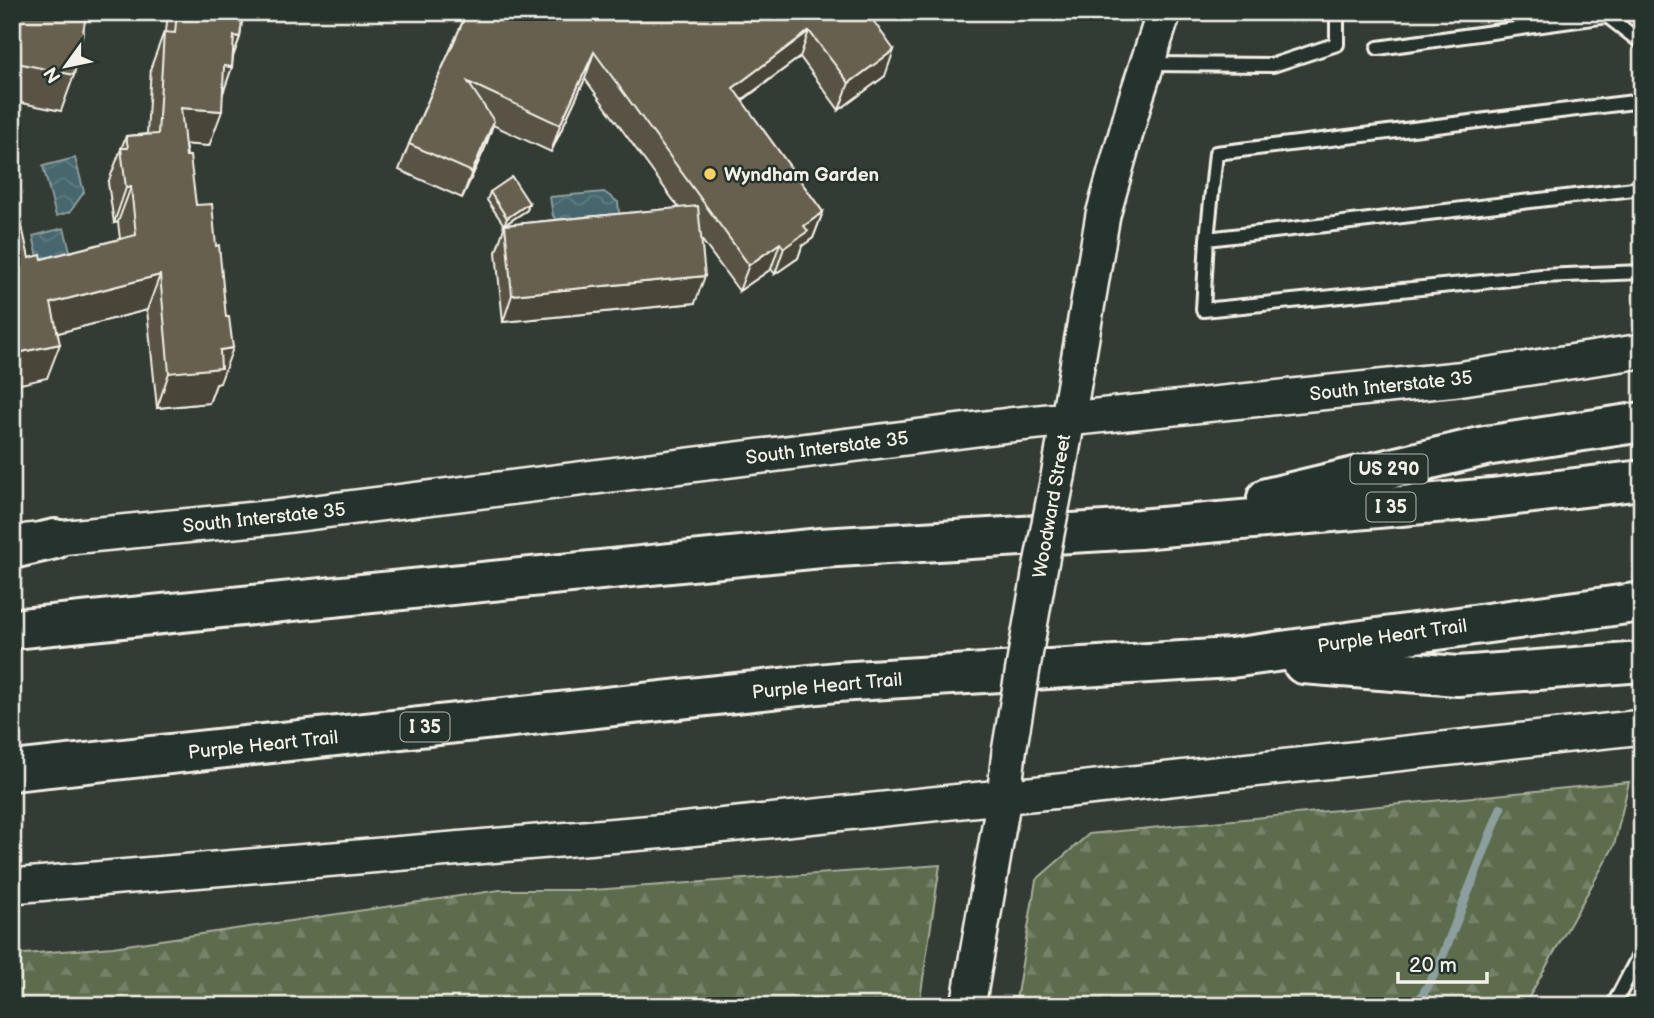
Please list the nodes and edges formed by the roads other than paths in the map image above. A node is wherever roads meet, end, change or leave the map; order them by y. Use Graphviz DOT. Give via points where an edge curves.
graph roads {
  1 [pos="1164,12"];
  2 [pos="1338,12"];
  3 [pos="1604,14"];
  4 [pos="1642,43"];
  5 [pos="1378,48"];
  6 [pos="1147,64"];
  7 [pos="1642,101"];
  8 [pos="1642,188"];
  9 [pos="1207,239"];
  10 [pos="1642,272"];
  11 [pos="1642,351"];
  12 [pos="1067,418"];
  13 [pos="1642,422"];
  14 [pos="1642,480"];
  15 [pos="1139,529"];
  16 [pos="55,539"];
  17 [pos="12,542"];
  18 [pos="12,549"];
  19 [pos="1642,602"];
  20 [pos="12,629"];
  21 [pos="1231,659"];
  22 [pos="1642,662"];
  23 [pos="1642,727"];
  24 [pos="12,771"];
  25 [pos="1004,797"];
  26 [pos="12,886"];
  27 [pos="1642,950"];
  28 [pos="968,1006"];
  29 [pos="1613,1006"];
  1 -- 6 [label="main road, Woodward Street"];
  2 -- 6 [label="lane" via="1337,44 1273,65"];
  3 -- 4 [label="lane"];
  3 -- 5 [label="lane"];
  6 -- 12 [label="main road, Woodward Street" via="1103,215"];
  7 -- 9 [label="lane" via="1216,153"];
  8 -- 9 [label="lane"];
  9 -- 10 [label="lane" via="1203,310 1541,276"];
  11 -- 12 [label="main road, South Interstate 35" via="1457,379"];
  12 -- 16 [label="main road, South Interstate 35" via="276,517"];
  12 -- 25 [label="main road, Woodward Street, bridge"];
  13 -- 15 [label="highway, US 290" via="1485,446"];
  14 -- 15 [label="highway, I 35"];
  15 -- 20 [label="highway, I 35" via="821,548"];
  16 -- 17 [label="main road, South Interstate 35"];
  16 -- 18 [label="highway"];
  19 -- 21 [label="highway, Purple Heart Trail / I 35"];
  21 -- 22 [label="highway" via="1458,676"];
  21 -- 24 [label="highway, Purple Heart Trail / I 35" via="837,682"];
  23 -- 25 [label="main road"];
  25 -- 26 [label="main road" via="679,830"];
  25 -- 28 [label="main road, Woodward Street"];
  27 -- 29 [label="lane"];
}
